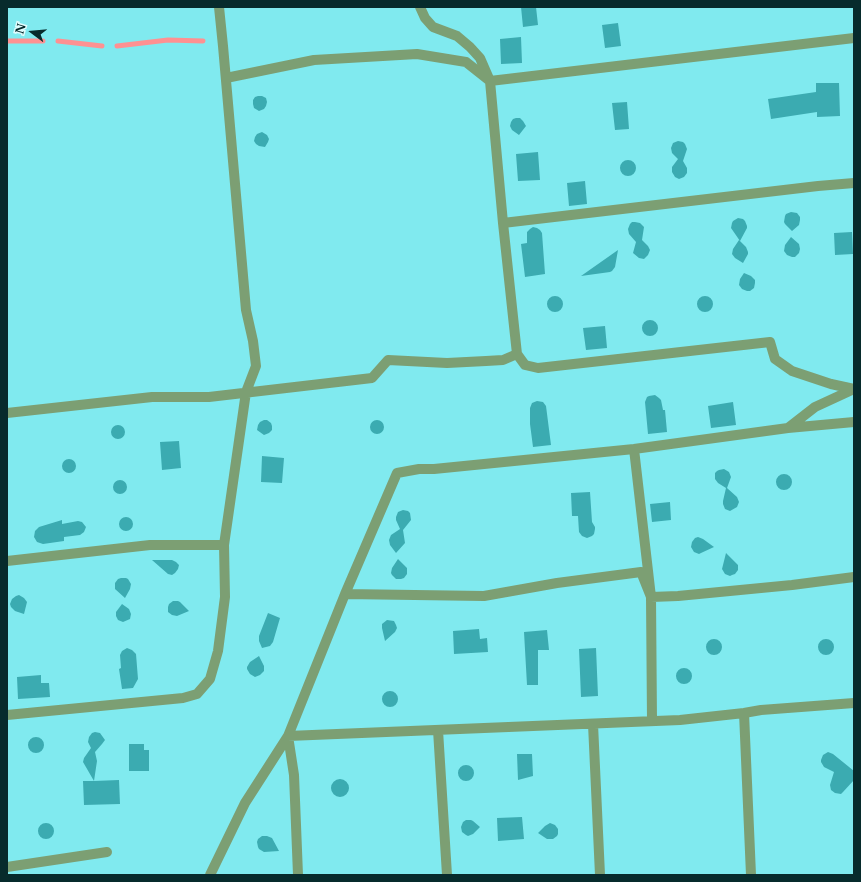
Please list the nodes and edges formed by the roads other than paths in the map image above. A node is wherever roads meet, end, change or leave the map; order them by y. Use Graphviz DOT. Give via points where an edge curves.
graph roads {
  1 [pos="219,7"];
  2 [pos="420,7"];
  3 [pos="854,38"];
  4 [pos="226,78"];
  5 [pos="490,81"];
  6 [pos="854,183"];
  7 [pos="503,223"];
  8 [pos="517,354"];
  9 [pos="854,389"];
  10 [pos="246,392"];
  11 [pos="7,413"];
  12 [pos="854,422"];
  13 [pos="788,428"];
  14 [pos="634,449"];
  15 [pos="224,545"];
  16 [pos="7,562"];
  17 [pos="854,577"];
  18 [pos="345,594"];
  19 [pos="651,597"];
  20 [pos="854,703"];
  21 [pos="744,713"];
  22 [pos="7,716"];
  23 [pos="652,721"];
  24 [pos="593,724"];
  25 [pos="438,730"];
  26 [pos="288,736"];
  27 [pos="107,852"];
  28 [pos="7,866"];
  29 [pos="210,875"];
  30 [pos="298,875"];
  31 [pos="447,875"];
  32 [pos="600,875"];
  33 [pos="751,875"];
  1 -- 4 [label="street"];
  2 -- 5 [label="street" via="433,27 458,36 470,47 480,58"];
  3 -- 5 [label="street"];
  4 -- 5 [label="street" via="314,60 417,54 466,62"];
  4 -- 10 [label="street" via="246,310 256,366"];
  5 -- 7 [label="street"];
  6 -- 7 [label="street"];
  7 -- 8 [label="street"];
  8 -- 9 [label="street" via="525,365 538,368 770,342 775,359 792,371"];
  8 -- 10 [label="street" via="503,360 447,363 388,360 372,378"];
  9 -- 13 [label="street" via="815,407"];
  10 -- 11 [label="street" via="209,396 152,397"];
  10 -- 15 [label="street"];
  12 -- 13 [label="street"];
  13 -- 14 [label="street"];
  14 -- 18 [label="street" via="397,473"];
  14 -- 19 [label="street"];
  15 -- 16 [label="street" via="150,545"];
  15 -- 22 [label="street" via="226,597 218,651 210,678 197,694 183,698"];
  17 -- 19 [label="street"];
  18 -- 19 [label="street" via="484,596 641,572"];
  18 -- 26 [label="street"];
  19 -- 23 [label="street"];
  20 -- 21 [label="street"];
  21 -- 23 [label="street"];
  21 -- 33 [label="street"];
  23 -- 24 [label="street"];
  24 -- 25 [label="street"];
  24 -- 32 [label="street"];
  25 -- 26 [label="street"];
  25 -- 31 [label="street"];
  26 -- 29 [label="street" via="244,803"];
  26 -- 30 [label="street" via="294,775"];
  27 -- 28 [label="street"];
}
